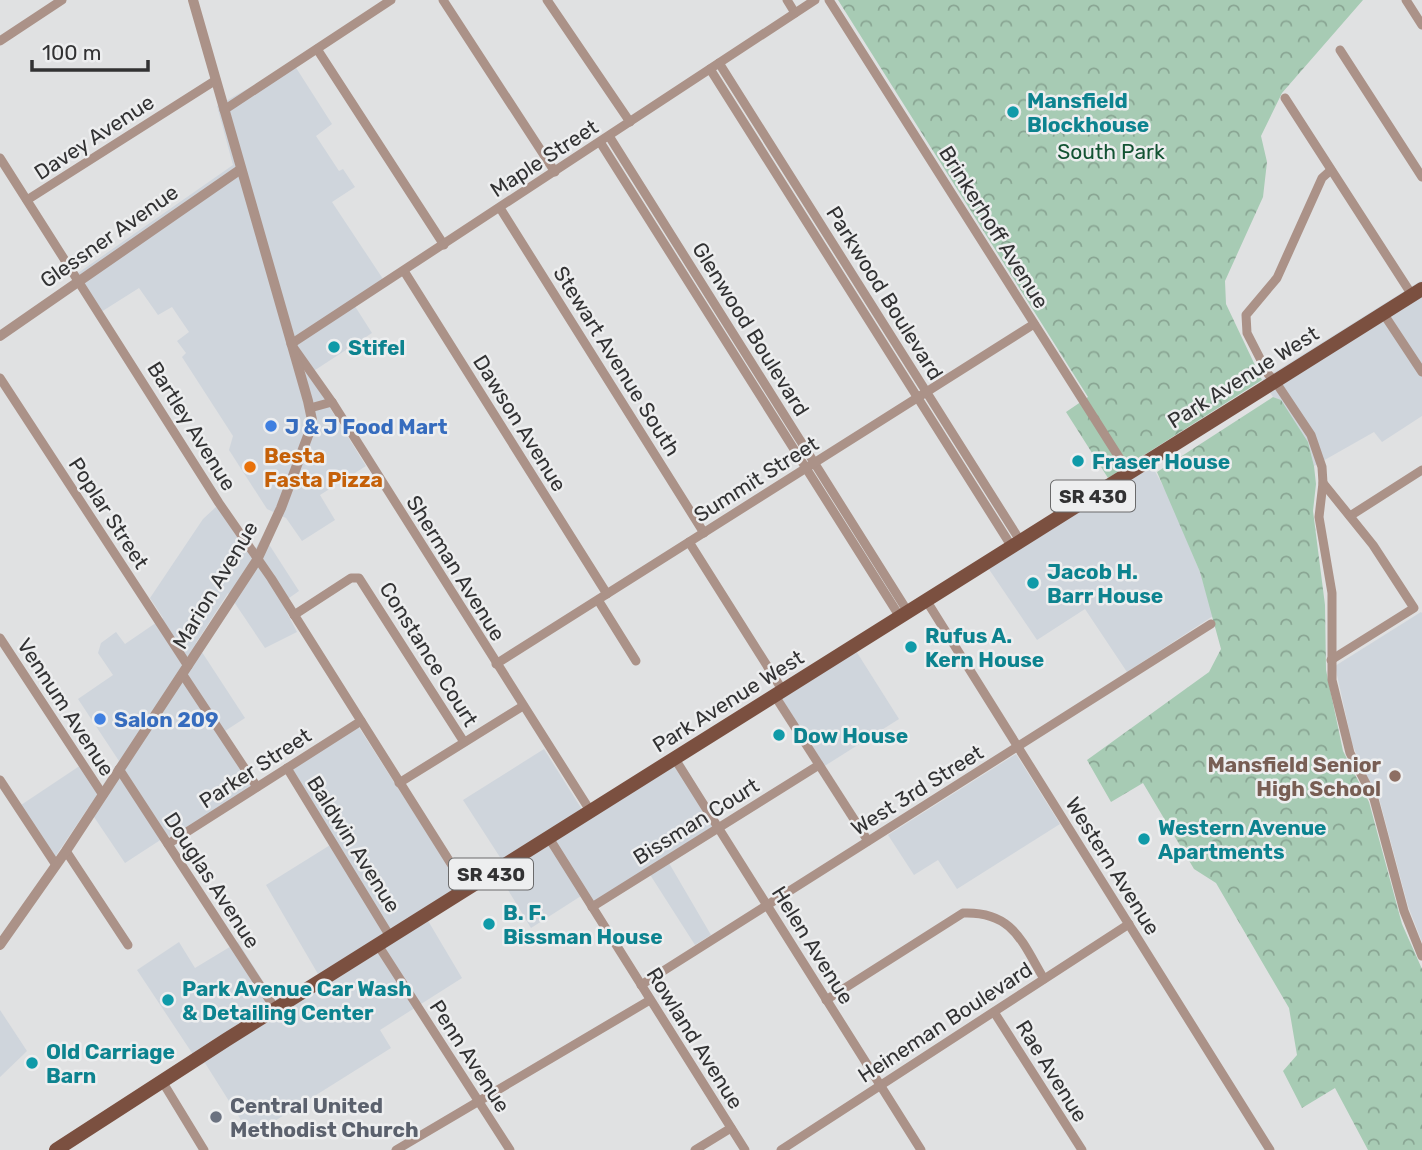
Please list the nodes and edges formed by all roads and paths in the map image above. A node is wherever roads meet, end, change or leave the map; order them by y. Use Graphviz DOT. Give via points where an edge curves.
graph roads {
  1 [pos="62,0"];
  2 [pos="193,0"];
  3 [pos="391,0"];
  4 [pos="443,0"];
  5 [pos="547,0"];
  6 [pos="787,0"];
  7 [pos="815,0"];
  8 [pos="829,0"];
  9 [pos="1406,0"];
  10 [pos="795,13"];
  11 [pos="1422,25"];
  12 [pos="0,41"];
  13 [pos="317,49"];
  14 [pos="1340,50"];
  15 [pos="715,66"];
  16 [pos="216,80"];
  17 [pos="1285,98"];
  18 [pos="224,110"];
  19 [pos="630,122"];
  20 [pos="610,136"];
  21 [pos="600,142"];
  22 [pos="0,158"];
  23 [pos="241,169"];
  24 [pos="1331,170"];
  25 [pos="555,172"];
  26 [pos="1422,177"];
  27 [pos="27,200"];
  28 [pos="500,208"];
  29 [pos="444,245"];
  30 [pos="404,271"];
  31 [pos="79,281"];
  32 [pos="1417,292"];
  33 [pos="1384,313"];
  34 [pos="1034,324"];
  35 [pos="0,335"];
  36 [pos="291,344"];
  37 [pos="1422,372"];
  38 [pos="0,379"];
  39 [pos="1275,381"];
  40 [pos="922,395"];
  41 [pos="332,402"];
  42 [pos="310,408"];
  43 [pos="815,463"];
  44 [pos="805,469"];
  45 [pos="1422,470"];
  46 [pos="1129,473"];
  47 [pos="1323,483"];
  48 [pos="1319,512"];
  49 [pos="1347,513"];
  50 [pos="704,533"];
  51 [pos="689,542"];
  52 [pos="1016,545"];
  53 [pos="257,560"];
  54 [pos="607,594"];
  55 [pos="598,600"];
  56 [pos="926,600"];
  57 [pos="904,614"];
  58 [pos="294,615"];
  59 [pos="1210,624"];
  60 [pos="0,638"];
  61 [pos="1331,660"];
  62 [pos="636,662"];
  63 [pos="496,664"];
  64 [pos="185,671"];
  65 [pos="779,694"];
  66 [pos="523,706"];
  67 [pos="361,721"];
  68 [pos="464,742"];
  69 [pos="1018,747"];
  70 [pos="675,759"];
  71 [pos="819,765"];
  72 [pos="286,768"];
  73 [pos="119,769"];
  74 [pos="0,780"];
  75 [pos="399,783"];
  76 [pos="257,787"];
  77 [pos="103,795"];
  78 [pos="591,812"];
  79 [pos="718,828"];
  80 [pos="549,838"];
  81 [pos="868,841"];
  82 [pos="168,844"];
  83 [pos="66,850"];
  84 [pos="56,865"];
  85 [pos="467,889"];
  86 [pos="767,906"];
  87 [pos="592,907"];
  88 [pos="1129,924"];
  89 [pos="385,941"];
  90 [pos="0,944"];
  91 [pos="128,945"];
  92 [pos="1422,956"];
  93 [pos="1044,979"];
  94 [pos="641,985"];
  95 [pos="650,1000"];
  96 [pos="826,1000"];
  97 [pos="276,1010"];
  98 [pos="994,1012"];
  99 [pos="162,1081"];
  100 [pos="880,1086"];
  101 [pos="479,1101"];
  102 [pos="731,1128"];
  103 [pos="56,1150"];
  104 [pos="204,1150"];
  105 [pos="396,1150"];
  106 [pos="510,1150"];
  107 [pos="695,1150"];
  108 [pos="745,1150"];
  109 [pos="781,1150"];
  110 [pos="921,1150"];
  111 [pos="1082,1150"];
  112 [pos="1270,1150"];
  1 -- 12 [label="street"];
  2 -- 16 [label="street, Marion Avenue"];
  3 -- 13 [label="street"];
  4 -- 25 [label="street"];
  5 -- 19 [label="street"];
  6 -- 10 [label="street"];
  7 -- 10 [label="street, Maple Street"];
  8 -- 34 [label="street, Brinkerhoff Avenue"];
  9 -- 11 [label="street"];
  10 -- 15 [label="street, Maple Street"];
  13 -- 18 [label="street"];
  13 -- 29 [label="street"];
  14 -- 26 [label="street"];
  15 -- 19 [label="street, Maple Street"];
  15 -- 40 [label="street, Parkwood Boulevard"];
  16 -- 18 [label="street, Marion Avenue"];
  16 -- 27 [label="street, Davey Avenue"];
  17 -- 24 [label="street"];
  18 -- 23 [label="street, Marion Avenue"];
  19 -- 20 [label="street, Maple Street"];
  20 -- 21 [label="street, Maple Street"];
  20 -- 43 [label="street, Glenwood Boulevard"];
  21 -- 25 [label="street, Maple Street"];
  21 -- 44 [label="street, Glenwood Boulevard"];
  22 -- 27 [label="street, Bartley Avenue"];
  23 -- 31 [label="street, Glessner Avenue"];
  23 -- 36 [label="street, Marion Avenue"];
  24 -- 32 [label="street"];
  24 -- 39 [label="street" via="1322,178 1277,278 1246,315 1247,332"];
  25 -- 28 [label="street, Maple Street"];
  27 -- 31 [label="street, Bartley Avenue"];
  28 -- 29 [label="street, Maple Street"];
  28 -- 50 [label="street, Stewart Avenue South"];
  29 -- 30 [label="street, Maple Street"];
  30 -- 36 [label="street, Maple Street"];
  30 -- 54 [label="street, Dawson Avenue"];
  31 -- 35 [label="street, Glessner Avenue"];
  31 -- 53 [label="street, Bartley Avenue"];
  32 -- 33 [label="main road, Park Avenue West / SR 430"];
  33 -- 37 [label="street"];
  33 -- 39 [label="main road, Park Avenue West / SR 430"];
  34 -- 40 [label="street, Summit Street"];
  34 -- 46 [label="street, Brinkerhoff Avenue"];
  36 -- 41 [label="street, Sherman Avenue"];
  36 -- 42 [label="street, Marion Avenue"];
  38 -- 64 [label="street, Poplar Street"];
  39 -- 46 [label="main road, Park Avenue West / SR 430"];
  39 -- 47 [label="street" via="1311,435"];
  40 -- 43 [label="street, Summit Street"];
  40 -- 52 [label="street, Parkwood Boulevard"];
  41 -- 42 [label="street"];
  41 -- 63 [label="street, Sherman Avenue"];
  42 -- 53 [label="street, Marion Avenue" via="311,426 301,456"];
  43 -- 44 [label="street, Summit Street"];
  43 -- 57 [label="street, Glenwood Boulevard"];
  44 -- 50 [label="street, Summit Street"];
  44 -- 57 [label="street, Glenwood Boulevard"];
  45 -- 49 [label="street"];
  46 -- 52 [label="main road, Park Avenue West / SR 430"];
  47 -- 48 [label="street"];
  47 -- 49 [label="street"];
  48 -- 49 [label="street" via="1332,503"];
  48 -- 61 [label="street" via="1332,593"];
  49 -- 61 [label="street" via="1414,607"];
  50 -- 51 [label="street, Summit Street"];
  51 -- 54 [label="street, Summit Street"];
  51 -- 65 [label="street"];
  52 -- 56 [label="main road, Park Avenue West / SR 430"];
  53 -- 58 [label="street, Bartley Avenue"];
  53 -- 64 [label="street, Marion Avenue"];
  54 -- 55 [label="street, Summit Street"];
  55 -- 62 [label="street"];
  55 -- 63 [label="street, Summit Street"];
  56 -- 57 [label="main road, Park Avenue West / SR 430"];
  56 -- 69 [label="street, Western Avenue"];
  57 -- 65 [label="main road, Park Avenue West / SR 430"];
  58 -- 67 [label="street, Bartley Avenue"];
  58 -- 68 [label="street, Constance Court" via="351,578 359,578"];
  59 -- 69 [label="street, West 3rd Street"];
  60 -- 77 [label="street, Vennum Avenue"];
  61 -- 92 [label="street" via="1350,753 1374,799 1404,911"];
  63 -- 66 [label="street, Sherman Avenue"];
  64 -- 73 [label="street, Marion Avenue"];
  64 -- 76 [label="street, Poplar Street"];
  65 -- 70 [label="main road, Park Avenue West / SR 430"];
  65 -- 71 [label="street"];
  66 -- 68 [label="street"];
  66 -- 78 [label="street, Sherman Avenue"];
  67 -- 72 [label="street, Parker Street"];
  67 -- 75 [label="street, Bartley Avenue"];
  68 -- 75 [label="street"];
  69 -- 81 [label="street, West 3rd Street"];
  69 -- 88 [label="street, Western Avenue"];
  70 -- 78 [label="main road, Park Avenue West / SR 430"];
  70 -- 79 [label="street, Helen Avenue"];
  71 -- 79 [label="street, Bissman Court"];
  71 -- 81 [label="street"];
  72 -- 76 [label="street, Parker Street"];
  72 -- 89 [label="street, Baldwin Avenue"];
  73 -- 77 [label="street, Marion Avenue"];
  73 -- 82 [label="street, Douglas Avenue"];
  74 -- 84 [label="street"];
  75 -- 85 [label="street, Bartley Avenue"];
  76 -- 82 [label="street, Parker Street"];
  77 -- 83 [label="street, Marion Avenue"];
  78 -- 80 [label="main road, Park Avenue West / SR 430"];
  79 -- 86 [label="street, Helen Avenue"];
  79 -- 87 [label="street, Bissman Court"];
  80 -- 85 [label="main road, Park Avenue West / SR 430"];
  80 -- 87 [label="street, Rowland Avenue"];
  81 -- 86 [label="street, West 3rd Street"];
  82 -- 97 [label="street, Douglas Avenue"];
  83 -- 84 [label="street, Marion Avenue"];
  83 -- 91 [label="street"];
  84 -- 90 [label="street, Marion Avenue"];
  85 -- 89 [label="main road, Park Avenue West / SR 430"];
  86 -- 94 [label="street, West 3rd Street"];
  86 -- 96 [label="street, Helen Avenue"];
  87 -- 94 [label="street, Rowland Avenue"];
  88 -- 93 [label="street, Heineman Boulevard"];
  88 -- 112 [label="street, Western Avenue"];
  89 -- 97 [label="main road, Park Avenue West / SR 430"];
  89 -- 101 [label="street, Penn Avenue"];
  93 -- 96 [label="street" via="1007,923 963,913"];
  93 -- 98 [label="street, Heineman Boulevard"];
  94 -- 95 [label="street, Rowland Avenue"];
  95 -- 101 [label="street"];
  95 -- 102 [label="street, Rowland Avenue"];
  96 -- 100 [label="street, Helen Avenue"];
  97 -- 99 [label="main road, Park Avenue West / SR 430"];
  98 -- 100 [label="street, Heineman Boulevard"];
  98 -- 111 [label="street, Rae Avenue"];
  99 -- 103 [label="main road, Park Avenue West / SR 430"];
  99 -- 104 [label="street"];
  100 -- 109 [label="street, Heineman Boulevard"];
  100 -- 110 [label="street, Helen Avenue"];
  101 -- 105 [label="street"];
  101 -- 106 [label="street, Penn Avenue"];
  102 -- 107 [label="street"];
  102 -- 108 [label="street, Rowland Avenue"];
}
